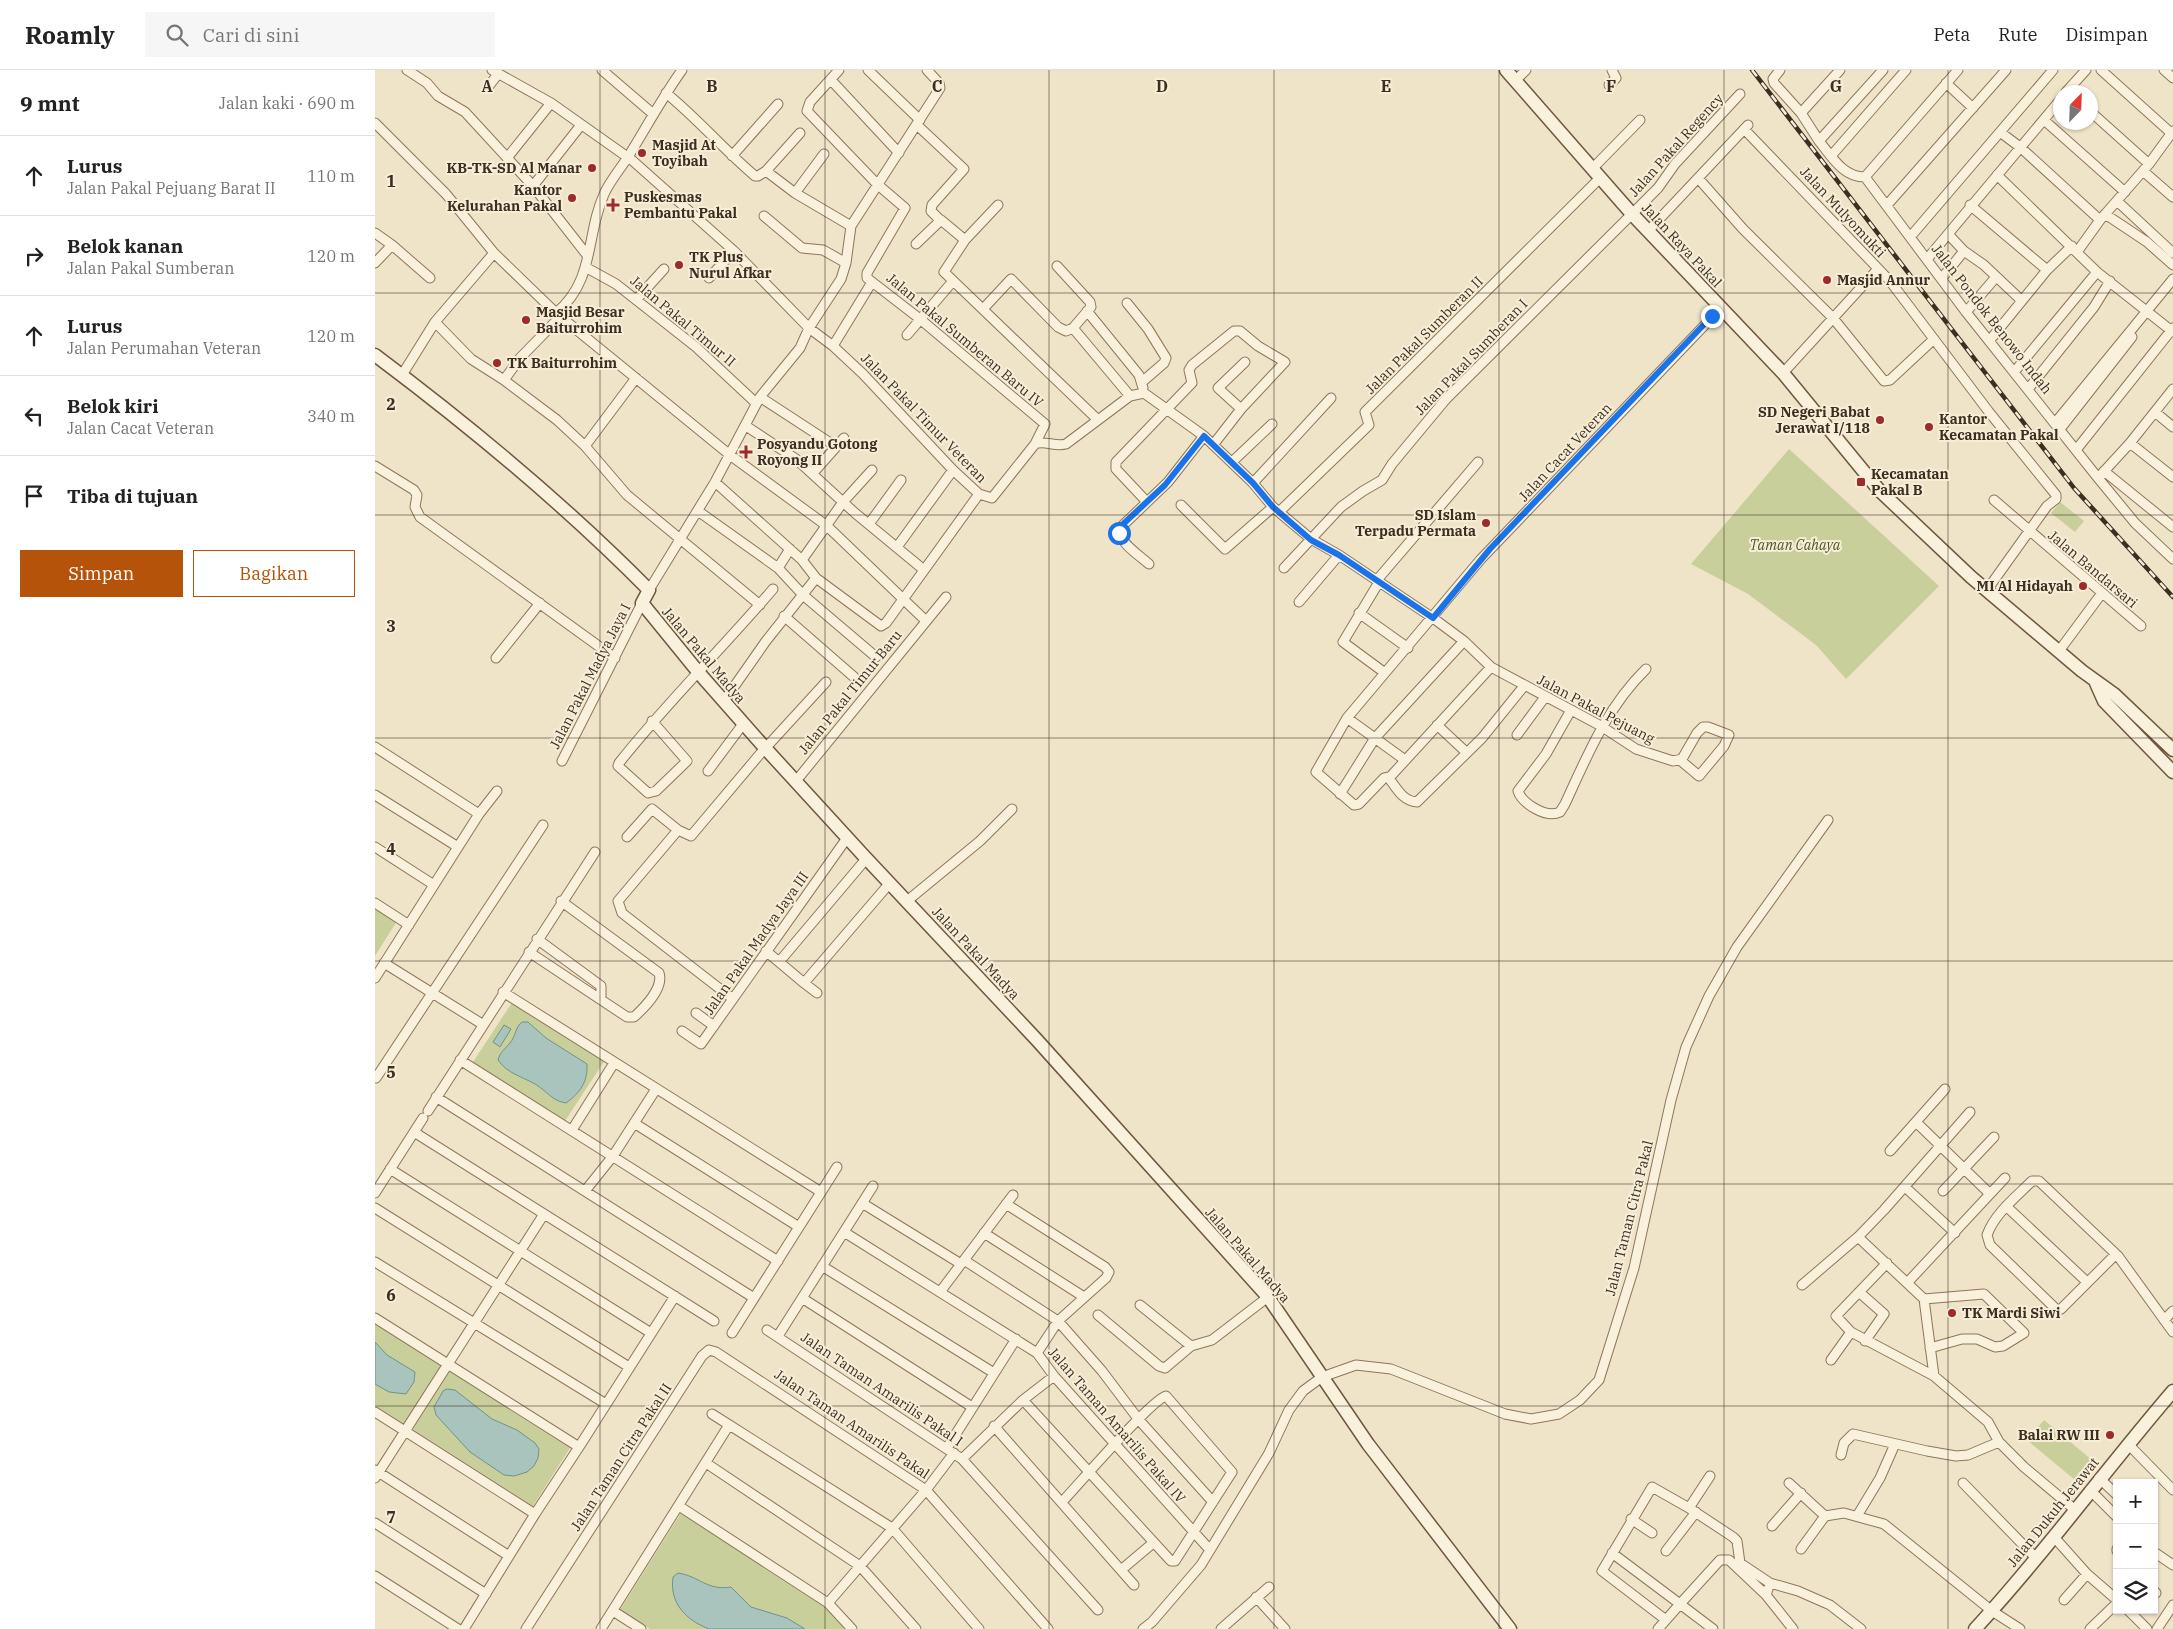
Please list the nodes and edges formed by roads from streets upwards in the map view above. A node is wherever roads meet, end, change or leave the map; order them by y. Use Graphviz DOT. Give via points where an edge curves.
graph roads {
  1 [pos="407,70"];
  2 [pos="602,70"];
  3 [pos="682,70"];
  4 [pos="839,70"];
  5 [pos="868,70"];
  6 [pos="927,70"];
  7 [pos="1506,70"];
  8 [pos="1526,70"];
  9 [pos="1612,70"];
  10 [pos="1780,70"];
  11 [pos="1840,70"];
  12 [pos="1883,70"];
  13 [pos="1906,70"];
  14 [pos="1958,70"];
  15 [pos="2006,70"];
  16 [pos="2053,70"];
  17 [pos="2086,70"];
  18 [pos="2101,70"];
  19 [pos="495,72"];
  20 [pos="831,80"];
  21 [pos="1515,81"];
  22 [pos="1946,83"];
  23 [pos="1609,85"];
  24 [pos="2073,85"];
  25 [pos="489,87"];
  26 [pos="666,93"];
  27 [pos="1740,94"];
  28 [pos="551,104"];
  29 [pos="778,104"];
  30 [pos="1973,108"];
  31 [pos="2053,108"];
  32 [pos="652,113"];
  33 [pos="1801,113"];
  34 [pos="2098,118"];
  35 [pos="1640,120"];
  36 [pos="2043,120"];
  37 [pos="375,123"];
  38 [pos="581,125"];
  39 [pos="922,127"];
  40 [pos="2000,132"];
  41 [pos="800,133"];
  42 [pos="2172,135"];
  43 [pos="1819,142"];
  44 [pos="2020,147"];
  45 [pos="899,153"];
  46 [pos="825,154"];
  47 [pos="732,156"];
  48 [pos="1831,156"];
  49 [pos="628,157"];
  50 [pos="507,158"];
  51 [pos="2149,164"];
  52 [pos="766,171"];
  53 [pos="2143,171"];
  54 [pos="1596,174"];
  55 [pos="1997,175"];
  56 [pos="1865,177"];
  57 [pos="1698,178"];
  58 [pos="533,186"];
  59 [pos="880,186"];
  60 [pos="2125,192"];
  61 [pos="795,193"];
  62 [pos="2173,197"];
  63 [pos="2117,201"];
  64 [pos="998,205"];
  65 [pos="1887,205"];
  66 [pos="1970,205"];
  67 [pos="763,216"];
  68 [pos="1629,217"];
  69 [pos="2103,217"];
  70 [pos="940,220"];
  71 [pos="851,226"];
  72 [pos="1649,230"];
  73 [pos="375,233"];
  74 [pos="1948,234"];
  75 [pos="1911,236"];
  76 [pos="965,240"];
  77 [pos="916,244"];
  78 [pos="392,246"];
  79 [pos="2075,249"];
  80 [pos="734,251"];
  81 [pos="1964,251"];
  82 [pos="495,253"];
  83 [pos="2173,253"];
  84 [pos="587,254"];
  85 [pos="1928,258"];
  86 [pos="375,262"];
  87 [pos="846,263"];
  88 [pos="2173,264"];
  89 [pos="1057,266"];
  90 [pos="587,268"];
  91 [pos="663,269"];
  92 [pos="1877,270"];
  93 [pos="2047,270"];
  94 [pos="2097,272"];
  95 [pos="430,278"];
  96 [pos="709,278"];
  97 [pos="1942,278"];
  98 [pos="1996,278"];
  99 [pos="2173,279"];
  100 [pos="953,281"];
  101 [pos="2110,281"];
  102 [pos="873,282"];
  103 [pos="2173,286"];
  104 [pos="636,300"];
  105 [pos="2021,300"];
  106 [pos="1127,303"];
  107 [pos="983,309"];
  108 [pos="1087,311"];
  109 [pos="1966,312"];
  110 [pos="2148,312"];
  111 [pos="558,315"];
  112 [pos="1713,315"];
  113 [pos="1919,317"];
  114 [pos="1833,318"];
  115 [pos="920,319"];
  116 [pos="435,322"];
  117 [pos="809,328"];
  118 [pos="1073,328"];
  119 [pos="2172,330"];
  120 [pos="907,335"];
  121 [pos="1934,339"];
  122 [pos="1990,340"];
  123 [pos="833,346"];
  124 [pos="375,355"];
  125 [pos="1245,362"];
  126 [pos="2015,371"];
  127 [pos="1783,373"];
  128 [pos="402,375"];
  129 [pos="636,378"];
  130 [pos="504,380"];
  131 [pos="1142,382"];
  132 [pos="2029,388"];
  133 [pos="2173,389"];
  134 [pos="1144,393"];
  135 [pos="1130,396"];
  136 [pos="1331,398"];
  137 [pos="758,400"];
  138 [pos="1241,409"];
  139 [pos="1167,411"];
  140 [pos="2155,412"];
  141 [pos="1098,420"];
  142 [pos="1271,424"];
  143 [pos="746,426"];
  144 [pos="2058,426"];
  145 [pos="2173,427"];
  146 [pos="1204,436"];
  147 [pos="844,438"];
  148 [pos="2130,443"];
  149 [pos="1035,444"];
  150 [pos="1213,445"];
  151 [pos="585,446"];
  152 [pos="835,446"];
  153 [pos="2076,450"];
  154 [pos="730,455"];
  155 [pos="1232,462"];
  156 [pos="1478,462"];
  157 [pos="375,466"];
  158 [pos="871,470"];
  159 [pos="953,470"];
  160 [pos="813,473"];
  161 [pos="2101,474"];
  162 [pos="2173,477"];
  163 [pos="901,480"];
  164 [pos="715,482"];
  165 [pos="1253,483"];
  166 [pos="979,494"];
  167 [pos="1994,500"];
  168 [pos="1146,501"];
  169 [pos="843,502"];
  170 [pos="1181,505"];
  171 [pos="1276,509"];
  172 [pos="698,511"];
  173 [pos="869,524"];
  174 [pos="827,526"];
  175 [pos="2173,527"];
  176 [pos="2029,532"];
  177 [pos="681,540"];
  178 [pos="1311,540"];
  179 [pos="897,547"];
  180 [pos="790,549"];
  181 [pos="1339,555"];
  182 [pos="2173,559"];
  183 [pos="802,560"];
  184 [pos="1149,564"];
  185 [pos="778,568"];
  186 [pos="1284,568"];
  187 [pos="924,570"];
  188 [pos="816,578"];
  189 [pos="1378,581"];
  190 [pos="773,589"];
  191 [pos="649,590"];
  192 [pos="1987,590"];
  193 [pos="2102,593"];
  194 [pos="803,595"];
  195 [pos="946,597"];
  196 [pos="902,600"];
  197 [pos="1299,602"];
  198 [pos="540,603"];
  199 [pos="642,603"];
  200 [pos="760,605"];
  201 [pos="1359,613"];
  202 [pos="785,616"];
  203 [pos="1433,618"];
  204 [pos="925,620"];
  205 [pos="2141,626"];
  206 [pos="1464,641"];
  207 [pos="1408,648"];
  208 [pos="2059,650"];
  209 [pos="876,656"];
  210 [pos="497,658"];
  211 [pos="615,658"];
  212 [pos="1491,667"];
  213 [pos="1646,669"];
  214 [pos="699,674"];
  215 [pos="1385,674"];
  216 [pos="853,677"];
  217 [pos="826,682"];
  218 [pos="2096,683"];
  219 [pos="1524,686"];
  220 [pos="1545,697"];
  221 [pos="725,701"];
  222 [pos="1571,710"];
  223 [pos="1347,718"];
  224 [pos="652,721"];
  225 [pos="743,724"];
  226 [pos="1437,725"];
  227 [pos="1601,726"];
  228 [pos="1517,735"];
  229 [pos="1375,738"];
  230 [pos="375,747"];
  231 [pos="766,748"];
  232 [pos="2173,750"];
  233 [pos="1466,752"];
  234 [pos="1405,760"];
  235 [pos="1680,760"];
  236 [pos="562,761"];
  237 [pos="708,770"];
  238 [pos="2173,772"];
  239 [pos="1390,777"];
  240 [pos="796,781"];
  241 [pos="497,792"];
  242 [pos="1341,794"];
  243 [pos="375,795"];
  244 [pos="1012,809"];
  245 [pos="479,814"];
  246 [pos="1828,820"];
  247 [pos="543,825"];
  248 [pos="677,830"];
  249 [pos="627,837"];
  250 [pos="847,838"];
  251 [pos="375,847"];
  252 [pos="458,847"];
  253 [pos="595,852"];
  254 [pos="866,859"];
  255 [pos="889,884"];
  256 [pos="434,885"];
  257 [pos="907,901"];
  258 [pos="561,902"];
  259 [pos="375,904"];
  260 [pos="409,925"];
  261 [pos="537,939"];
  262 [pos="766,951"];
  263 [pos="529,952"];
  264 [pos="779,962"];
  265 [pos="385,963"];
  266 [pos="375,978"];
  267 [pos="804,983"];
  268 [pos="503,992"];
  269 [pos="433,993"];
  270 [pos="817,993"];
  271 [pos="733,998"];
  272 [pos="601,999"];
  273 [pos="696,1013"];
  274 [pos="483,1024"];
  275 [pos="714,1026"];
  276 [pos="683,1031"];
  277 [pos="460,1060"];
  278 [pos="615,1063"];
  279 [pos="375,1078"];
  280 [pos="656,1089"];
  281 [pos="1945,1089"];
  282 [pos="436,1097"];
  283 [pos="1970,1112"];
  284 [pos="1916,1122"];
  285 [pos="634,1123"];
  286 [pos="572,1130"];
  287 [pos="414,1132"];
  288 [pos="1994,1137"];
  289 [pos="1940,1144"];
  290 [pos="1889,1151"];
  291 [pos="613,1156"];
  292 [pos="837,1167"];
  293 [pos="1964,1168"];
  294 [pos="390,1169"];
  295 [pos="2005,1178"];
  296 [pos="873,1186"];
  297 [pos="1905,1187"];
  298 [pos="585,1191"];
  299 [pos="1943,1191"];
  300 [pos="821,1192"];
  301 [pos="375,1193"];
  302 [pos="1013,1194"];
  303 [pos="1990,1194"];
  304 [pos="862,1203"];
  305 [pos="1006,1204"];
  306 [pos="2007,1206"];
  307 [pos="375,1208"];
  308 [pos="544,1214"];
  309 [pos="799,1227"];
  310 [pos="844,1232"];
  311 [pos="984,1233"];
  312 [pos="1955,1233"];
  313 [pos="1858,1237"];
  314 [pos="521,1251"];
  315 [pos="2116,1254"];
  316 [pos="777,1261"];
  317 [pos="375,1262"];
  318 [pos="962,1262"];
  319 [pos="1887,1263"];
  320 [pos="822,1266"];
  321 [pos="1908,1282"];
  322 [pos="2087,1282"];
  323 [pos="499,1285"];
  324 [pos="1802,1285"];
  325 [pos="939,1292"];
  326 [pos="1859,1292"];
  327 [pos="675,1296"];
  328 [pos="1084,1296"];
  329 [pos="1268,1297"];
  330 [pos="754,1298"];
  331 [pos="802,1298"];
  332 [pos="1924,1299"];
  333 [pos="1140,1305"];
  334 [pos="2173,1311"];
  335 [pos="1099,1315"];
  336 [pos="375,1318"];
  337 [pos="2163,1320"];
  338 [pos="714,1321"];
  339 [pos="1058,1321"];
  340 [pos="475,1323"];
  341 [pos="767,1330"];
  342 [pos="1851,1332"];
  343 [pos="2173,1332"];
  344 [pos="651,1333"];
  345 [pos="732,1333"];
  346 [pos="778,1336"];
  347 [pos="1016,1339"];
  348 [pos="1865,1342"];
  349 [pos="1191,1346"];
  350 [pos="1930,1348"];
  351 [pos="1037,1353"];
  352 [pos="1831,1360"];
  353 [pos="449,1364"];
  354 [pos="629,1367"];
  355 [pos="994,1373"];
  356 [pos="1054,1376"];
  357 [pos="1934,1376"];
  358 [pos="1323,1377"];
  359 [pos="759,1378"];
  360 [pos="2171,1396"];
  361 [pos="1023,1400"];
  362 [pos="606,1404"];
  363 [pos="972,1407"];
  364 [pos="375,1412"];
  365 [pos="712,1414"];
  366 [pos="1139,1420"];
  367 [pos="729,1425"];
  368 [pos="994,1426"];
  369 [pos="404,1431"];
  370 [pos="1999,1442"];
  371 [pos="1895,1444"];
  372 [pos="2128,1444"];
  373 [pos="1115,1445"];
  374 [pos="579,1446"];
  375 [pos="950,1450"];
  376 [pos="1841,1455"];
  377 [pos="962,1459"];
  378 [pos="706,1463"];
  379 [pos="1089,1473"];
  380 [pos="376,1474"];
  381 [pos="1710,1476"];
  382 [pos="2099,1478"];
  383 [pos="1789,1483"];
  384 [pos="1963,1483"];
  385 [pos="926,1490"];
  386 [pos="2090,1490"];
  387 [pos="2173,1490"];
  388 [pos="2113,1491"];
  389 [pos="1801,1493"];
  390 [pos="1062,1502"];
  391 [pos="1213,1502"];
  392 [pos="679,1506"];
  393 [pos="2074,1509"];
  394 [pos="1693,1510"];
  395 [pos="2113,1513"];
  396 [pos="535,1514"];
  397 [pos="1825,1516"];
  398 [pos="1857,1516"];
  399 [pos="1631,1519"];
  400 [pos="375,1523"];
  401 [pos="1772,1526"];
  402 [pos="892,1528"];
  403 [pos="1193,1533"];
  404 [pos="1652,1533"];
  405 [pos="2053,1537"];
  406 [pos="1153,1543"];
  407 [pos="1801,1549"];
  408 [pos="1210,1550"];
  409 [pos="1666,1551"];
  410 [pos="1612,1553"];
  411 [pos="2158,1555"];
  412 [pos="509,1556"];
  413 [pos="2036,1558"];
  414 [pos="2173,1565"];
  415 [pos="860,1566"];
  416 [pos="1739,1566"];
  417 [pos="1121,1570"];
  418 [pos="2087,1574"];
  419 [pos="375,1576"];
  420 [pos="1770,1583"];
  421 [pos="1134,1585"];
  422 [pos="1269,1586"];
  423 [pos="486,1594"];
  424 [pos="1766,1595"];
  425 [pos="1256,1597"];
  426 [pos="2113,1598"];
  427 [pos="2064,1600"];
  428 [pos="828,1603"];
  429 [pos="1679,1604"];
  430 [pos="2173,1605"];
  431 [pos="2113,1606"];
  432 [pos="1098,1610"];
  433 [pos="613,1611"];
  434 [pos="1992,1611"];
  435 [pos="2132,1614"];
  436 [pos="1666,1620"];
  437 [pos="1227,1627"];
  438 [pos="2145,1628"];
  439 [pos="457,1629"];
  440 [pos="464,1629"];
  441 [pos="527,1629"];
  442 [pos="601,1629"];
  443 [pos="641,1629"];
  444 [pos="852,1629"];
  445 [pos="916,1629"];
  446 [pos="979,1629"];
  447 [pos="1048,1629"];
  448 [pos="1143,1629"];
  449 [pos="1285,1629"];
  450 [pos="1510,1629"];
  451 [pos="1658,1629"];
  452 [pos="1713,1629"];
  453 [pos="1793,1629"];
  454 [pos="1861,1629"];
  455 [pos="1975,1629"];
  456 [pos="2020,1629"];
  457 [pos="2090,1629"];
  458 [pos="2157,1629"];
  1 -- 50 [label="street" via="427,83 437,96 465,112"];
  2 -- 32 [label="street"];
  3 -- 26 [label="street"];
  4 -- 20 [label="street"];
  5 -- 39 [label="street"];
  6 -- 39 [label="street" via="940,88"];
  7 -- 21 [label="street, Jalan Raya Pakal"];
  8 -- 21 [label="street"];
  9 -- 23 [label="street" via="1616,78"];
  10 -- 33 [label="street" via="1773,79 1774,83"];
  11 -- 33 [label="street"];
  12 -- 43 [label="street"];
  13 -- 48 [label="street"];
  14 -- 22 [label="street"];
  15 -- 30 [label="street"];
  16 -- 40 [label="street"];
  17 -- 24 [label="street"];
  18 -- 42 [label="street"];
  19 -- 25 [label="street"];
  19 -- 28 [label="street, Jalan Pakal Timur Veteran"];
  20 -- 45 [label="street"];
  20 -- 59 [label="street" via="810,102 807,111"];
  21 -- 54 [label="street, Jalan Raya Pakal"];
  22 -- 30 [label="street"];
  22 -- 56 [label="street"];
  26 -- 32 [label="street"];
  26 -- 47 [label="street" via="701,122"];
  27 -- 68 [label="street, Jalan Pakal Regency"];
  28 -- 38 [label="street, Jalan Pakal Timur Veteran"];
  28 -- 50 [label="street"];
  29 -- 47 [label="street"];
  30 -- 65 [label="street"];
  31 -- 36 [label="street"];
  32 -- 49 [label="street"];
  33 -- 43 [label="street"];
  34 -- 51 [label="street"];
  35 -- 54 [label="street"];
  36 -- 44 [label="street"];
  36 -- 60 [label="street"];
  37 -- 82 [label="street" via="446,194"];
  38 -- 49 [label="street, Jalan Pakal Timur Veteran"];
  38 -- 58 [label="street"];
  39 -- 45 [label="street"];
  39 -- 70 [label="street" via="964,169 931,206 931,211"];
  40 -- 44 [label="street"];
  40 -- 75 [label="street"];
  41 -- 52 [label="street"];
  42 -- 51 [label="street"];
  43 -- 48 [label="street"];
  44 -- 55 [label="street"];
  44 -- 69 [label="street"];
  45 -- 59 [label="street"];
  46 -- 61 [label="street"];
  47 -- 52 [label="street" via="755,176"];
  48 -- 56 [label="street" via="1848,174"];
  49 -- 80 [label="street, Jalan Pakal Timur Veteran"];
  49 -- 84 [label="street" via="605,192"];
  50 -- 58 [label="street"];
  51 -- 53 [label="street"];
  52 -- 61 [label="street"];
  53 -- 60 [label="street"];
  53 -- 62 [label="street"];
  54 -- 68 [label="street, Jalan Raya Pakal"];
  54 -- 171 [label="street, Jalan Pakal Sumberan II" via="1365,412 1369,425"];
  55 -- 66 [label="street"];
  55 -- 79 [label="street"];
  56 -- 65 [label="street, Jalan Pondok Benowo Indah"];
  57 -- 72 [label="street, Jalan Mulyomukti"];
  57 -- 92 [label="street, Jalan Mulyomukti" via="1746,127"];
  57 -- 114 [label="street" via="1743,229"];
  58 -- 84 [label="street"];
  59 -- 71 [label="street"];
  59 -- 102 [label="street" via="905,208 867,273 867,278"];
  60 -- 63 [label="street"];
  61 -- 71 [label="street"];
  63 -- 69 [label="street"];
  63 -- 83 [label="street"];
  64 -- 76 [label="street"];
  65 -- 75 [label="street, Jalan Pondok Benowo Indah"];
  66 -- 74 [label="street"];
  66 -- 93 [label="street"];
  67 -- 87 [label="street" via="802,248 823,250"];
  68 -- 72 [label="street, Jalan Raya Pakal"];
  68 -- 178 [label="street, Jalan Pakal Sumberan I" via="1446,399 1392,464 1386,476 1341,507"];
  69 -- 79 [label="street"];
  69 -- 88 [label="street" via="2147,242"];
  70 -- 76 [label="street"];
  70 -- 77 [label="street"];
  71 -- 87 [label="street"];
  72 -- 112 [label="street, Jalan Raya Pakal"];
  73 -- 78 [label="street"];
  74 -- 81 [label="street"];
  74 -- 85 [label="street"];
  75 -- 85 [label="street, Jalan Pondok Benowo Indah"];
  76 -- 100 [label="street" via="944,270"];
  78 -- 86 [label="street"];
  78 -- 95 [label="street"];
  79 -- 93 [label="street"];
  79 -- 94 [label="street"];
  80 -- 96 [label="street"];
  80 -- 117 [label="street, Jalan Pakal Timur Veteran"];
  81 -- 97 [label="street"];
  81 -- 98 [label="street"];
  82 -- 111 [label="street"];
  82 -- 116 [label="street"];
  84 -- 90 [label="street"];
  85 -- 97 [label="street, Jalan Pondok Benowo Indah"];
  87 -- 117 [label="street" via="841,279"];
  89 -- 108 [label="street" via="1088,297 1091,304"];
  90 -- 104 [label="street, Jalan Pakal Timur II"];
  90 -- 111 [label="street"];
  91 -- 104 [label="street"];
  92 -- 113 [label="street, Jalan Mulyomukti"];
  92 -- 114 [label="street"];
  93 -- 105 [label="street"];
  94 -- 101 [label="street"];
  94 -- 126 [label="street"];
  97 -- 109 [label="street, Jalan Pondok Benowo Indah"];
  98 -- 105 [label="street"];
  98 -- 109 [label="street"];
  99 -- 110 [label="street"];
  100 -- 107 [label="street"];
  100 -- 115 [label="street"];
  101 -- 110 [label="street"];
  101 -- 132 [label="street"];
  102 -- 115 [label="street, Jalan Pakal Sumberan Baru IV"];
  102 -- 123 [label="street"];
  103 -- 110 [label="street"];
  104 -- 137 [label="street, Jalan Pakal Timur II"];
  105 -- 122 [label="street"];
  106 -- 131 [label="street" via="1166,358"];
  107 -- 118 [label="street" via="1011,279 1058,327 1066,331"];
  107 -- 141 [label="street"];
  108 -- 118 [label="street"];
  108 -- 131 [label="street"];
  109 -- 122 [label="street, Jalan Pondok Benowo Indah"];
  110 -- 119 [label="street"];
  110 -- 144 [label="street"];
  111 -- 129 [label="street"];
  111 -- 130 [label="street"];
  112 -- 127 [label="street, Jalan Raya Pakal"];
  112 -- 203 [label="street, Jalan Cacat Veteran" via="1490,549"];
  113 -- 121 [label="street, Jalan Bandarsari"];
  114 -- 121 [label="street" via="1886,382"];
  114 -- 127 [label="street"];
  115 -- 120 [label="street"];
  115 -- 149 [label="street, Jalan Pakal Sumberan Baru IV" via="1044,424"];
  116 -- 128 [label="street"];
  116 -- 130 [label="street" via="471,359"];
  117 -- 123 [label="street, Jalan Pakal Timur Veteran"];
  117 -- 137 [label="street" via="800,348"];
  118 -- 135 [label="street"];
  119 -- 153 [label="street"];
  121 -- 176 [label="street, Jalan Bandarsari" via="2056,494 2056,499 2047,506"];
  122 -- 126 [label="street, Jalan Pondok Benowo Indah"];
  123 -- 159 [label="street, Jalan Pakal Timur Veteran"];
  124 -- 128 [label="street"];
  125 -- 138 [label="street" via="1218,388"];
  126 -- 132 [label="street, Jalan Pondok Benowo Indah"];
  127 -- 192 [label="street, Jalan Raya Pakal" via="1870,480"];
  128 -- 191 [label="street" via="552,499"];
  129 -- 151 [label="street"];
  129 -- 154 [label="street"];
  130 -- 151 [label="street"];
  131 -- 134 [label="street"];
  132 -- 144 [label="street, Jalan Pondok Benowo Indah"];
  133 -- 140 [label="street"];
  134 -- 135 [label="street"];
  134 -- 139 [label="street, Jalan Pakal Pejuang"];
  135 -- 141 [label="street"];
  136 -- 165 [label="street"];
  137 -- 143 [label="street"];
  137 -- 152 [label="street, Jalan Pakal Timur II"];
  138 -- 139 [label="street" via="1285,362 1240,331 1234,331 1191,367 1192,383"];
  138 -- 150 [label="street"];
  139 -- 146 [label="street, Jalan Pakal Pejuang"];
  139 -- 168 [label="street" via="1116,464 1116,469"];
  140 -- 145 [label="street"];
  140 -- 148 [label="street"];
  141 -- 149 [label="street" via="1063,446"];
  142 -- 155 [label="street"];
  143 -- 154 [label="street"];
  143 -- 160 [label="street"];
  144 -- 153 [label="street, Jalan Pondok Benowo Indah"];
  146 -- 150 [label="street, Jalan Pakal Pejuang"];
  146 -- 168 [label="street" via="1170,480"];
  147 -- 152 [label="street"];
  148 -- 161 [label="street"];
  148 -- 162 [label="street"];
  149 -- 166 [label="street, Jalan Pakal Timur Veteran" via="996,496 985,498"];
  150 -- 155 [label="street, Jalan Pakal Pejuang"];
  151 -- 177 [label="street" via="627,495"];
  152 -- 160 [label="street"];
  153 -- 161 [label="street, Jalan Pondok Benowo Indah"];
  154 -- 164 [label="street"];
  154 -- 174 [label="street"];
  155 -- 165 [label="street, Jalan Pakal Pejuang"];
  156 -- 189 [label="street"];
  157 -- 198 [label="street" via="414,490 417,495 415,507 420,517"];
  158 -- 169 [label="street"];
  159 -- 166 [label="street, Jalan Pakal Timur Veteran"];
  159 -- 179 [label="street"];
  160 -- 169 [label="street"];
  161 -- 175 [label="street"];
  161 -- 182 [label="street, Jalan Pondok Benowo Indah" via="2135,523"];
  163 -- 173 [label="street"];
  164 -- 172 [label="street"];
  164 -- 180 [label="street"];
  165 -- 171 [label="street, Jalan Pakal Pejuang"];
  166 -- 187 [label="street"];
  167 -- 176 [label="street, Jalan Bandarsari"];
  168 -- 184 [label="street" via="1118,531"];
  169 -- 173 [label="street"];
  169 -- 174 [label="street"];
  170 -- 171 [label="street" via="1225,549"];
  171 -- 178 [label="street, Jalan Pakal Pejuang"];
  172 -- 177 [label="street"];
  172 -- 185 [label="street"];
  173 -- 179 [label="street"];
  174 -- 183 [label="street"];
  174 -- 196 [label="street"];
  176 -- 192 [label="street, Jalan Bandarsari"];
  176 -- 193 [label="street, Jalan Bandarsari"];
  177 -- 191 [label="street"];
  177 -- 200 [label="street"];
  178 -- 181 [label="street, Jalan Pakal Pejuang"];
  178 -- 186 [label="street, Jalan Pakal Sumberan I"];
  179 -- 187 [label="street"];
  180 -- 183 [label="street"];
  180 -- 185 [label="street"];
  181 -- 189 [label="street, Jalan Pakal Pejuang"];
  181 -- 197 [label="street"];
  183 -- 188 [label="street"];
  185 -- 194 [label="street"];
  187 -- 196 [label="street"];
  188 -- 194 [label="street"];
  188 -- 196 [label="street" via="881,626"];
  189 -- 201 [label="street"];
  189 -- 203 [label="street, Jalan Pakal Pejuang"];
  190 -- 200 [label="street"];
  191 -- 199 [label="street, Jalan Pakal Madya"];
  192 -- 208 [label="street, Jalan Raya Pakal"];
  193 -- 205 [label="street, Jalan Bandarsari"];
  193 -- 208 [label="street"];
  194 -- 202 [label="street"];
  194 -- 209 [label="street"];
  195 -- 204 [label="street, Jalan Pakal Timur Baru"];
  196 -- 204 [label="street"];
  198 -- 210 [label="street"];
  198 -- 211 [label="street"];
  199 -- 211 [label="street, Jalan Pakal Madya Jaya I"];
  199 -- 214 [label="street, Jalan Pakal Madya"];
  200 -- 214 [label="street"];
  201 -- 207 [label="street"];
  201 -- 215 [label="street" via="1343,643"];
  202 -- 216 [label="street"];
  202 -- 221 [label="street"];
  203 -- 206 [label="street, Jalan Pakal Pejuang"];
  203 -- 207 [label="street, Jalan Cacat Veteran"];
  204 -- 240 [label="street, Jalan Pakal Timur Baru"];
  206 -- 212 [label="street, Jalan Pakal Pejuang"];
  206 -- 229 [label="street"];
  207 -- 215 [label="street, Jalan Cacat Veteran"];
  208 -- 218 [label="street, Jalan Raya Pakal"];
  211 -- 236 [label="street, Jalan Pakal Madya Jaya I"];
  212 -- 219 [label="street, Jalan Pakal Pejuang"];
  212 -- 226 [label="street"];
  213 -- 227 [label="street" via="1628,686"];
  214 -- 221 [label="street, Jalan Pakal Madya"];
  214 -- 224 [label="street"];
  215 -- 223 [label="street, Jalan Cacat Veteran"];
  217 -- 231 [label="street"];
  218 -- 232 [label="street" via="2113,694"];
  218 -- 238 [label="street" via="2104,701"];
  219 -- 220 [label="street, Jalan Pakal Pejuang"];
  219 -- 233 [label="street" via="1493,726"];
  220 -- 222 [label="street, Jalan Pakal Pejuang"];
  220 -- 228 [label="street"];
  221 -- 225 [label="street, Jalan Pakal Madya"];
  222 -- 227 [label="street, Jalan Pakal Pejuang"];
  222 -- 227 [label="street" via="1546,754 1518,791 1520,797 1533,807 1550,814 1560,812"];
  223 -- 229 [label="street"];
  223 -- 242 [label="street, Jalan Cacat Veteran" via="1316,771"];
  224 -- 224 [label="street" via="687,760 655,792 647,793 618,764"];
  225 -- 231 [label="street, Jalan Pakal Madya"];
  225 -- 237 [label="street"];
  226 -- 233 [label="street"];
  226 -- 234 [label="street"];
  227 -- 235 [label="street, Jalan Pakal Pejuang" via="1636,749 1673,761"];
  229 -- 234 [label="street"];
  229 -- 242 [label="street"];
  230 -- 245 [label="street"];
  231 -- 240 [label="street, Jalan Pakal Madya"];
  231 -- 248 [label="street" via="691,836"];
  233 -- 239 [label="street" via="1417,802 1401,794"];
  234 -- 239 [label="street"];
  235 -- 235 [label="street" via="1703,727 1729,735 1699,776"];
  239 -- 242 [label="street" via="1384,778 1357,805"];
  240 -- 250 [label="street, Jalan Pakal Madya"];
  241 -- 245 [label="street"];
  243 -- 252 [label="street"];
  244 -- 257 [label="street" via="980,841"];
  245 -- 252 [label="street"];
  246 -- 358 [label="street, Jalan Taman Citra Pakal" via="1737,947 1709,996 1687,1048 1671,1100 1634,1268 1599,1380 1580,1400 1559,1414 1531,1419 1505,1414 1391,1368 1356,1365"];
  247 -- 269 [label="street"];
  248 -- 249 [label="street" via="653,809"];
  248 -- 271 [label="street" via="618,901 619,908"];
  250 -- 254 [label="street, Jalan Pakal Madya"];
  250 -- 262 [label="street, Jalan Pakal Madya Jaya III"];
  251 -- 256 [label="street"];
  252 -- 256 [label="street"];
  253 -- 258 [label="street"];
  254 -- 255 [label="street, Jalan Pakal Madya"];
  254 -- 264 [label="street"];
  255 -- 257 [label="street, Jalan Pakal Madya"];
  255 -- 267 [label="street"];
  256 -- 260 [label="street"];
  257 -- 329 [label="street, Jalan Pakal Madya"];
  258 -- 261 [label="street"];
  258 -- 272 [label="street" via="659,973 659,986 634,1017 627,1017"];
  259 -- 260 [label="street"];
  260 -- 265 [label="street"];
  261 -- 263 [label="street"];
  261 -- 272 [label="street" via="601,986"];
  262 -- 264 [label="street"];
  262 -- 271 [label="street, Jalan Pakal Madya Jaya III"];
  263 -- 268 [label="street"];
  263 -- 272 [label="street"];
  264 -- 267 [label="street"];
  265 -- 266 [label="street"];
  265 -- 269 [label="street"];
  267 -- 270 [label="street"];
  268 -- 274 [label="street"];
  268 -- 278 [label="street"];
  269 -- 274 [label="street"];
  269 -- 279 [label="street"];
  271 -- 275 [label="street, Jalan Pakal Madya Jaya III"];
  273 -- 275 [label="street"];
  274 -- 277 [label="street"];
  275 -- 276 [label="street, Jalan Pakal Madya Jaya III" via="701,1044"];
  277 -- 282 [label="street"];
  277 -- 286 [label="street"];
  278 -- 280 [label="street"];
  278 -- 286 [label="street"];
  280 -- 285 [label="street"];
  280 -- 300 [label="street"];
  281 -- 284 [label="street"];
  282 -- 287 [label="street"];
  282 -- 298 [label="street"];
  283 -- 289 [label="street"];
  284 -- 289 [label="street"];
  284 -- 290 [label="street"];
  285 -- 291 [label="street"];
  285 -- 309 [label="street"];
  286 -- 291 [label="street"];
  287 -- 294 [label="street"];
  287 -- 308 [label="street"];
  288 -- 293 [label="street"];
  289 -- 293 [label="street"];
  289 -- 297 [label="street"];
  291 -- 298 [label="street"];
  291 -- 316 [label="street"];
  292 -- 300 [label="street"];
  293 -- 299 [label="street"];
  293 -- 303 [label="street"];
  294 -- 301 [label="street"];
  294 -- 314 [label="street"];
  295 -- 303 [label="street"];
  296 -- 304 [label="street"];
  297 -- 312 [label="street"];
  297 -- 313 [label="street"];
  298 -- 330 [label="street"];
  300 -- 309 [label="street"];
  302 -- 305 [label="street"];
  303 -- 312 [label="street"];
  304 -- 310 [label="street"];
  304 -- 318 [label="street"];
  305 -- 311 [label="street"];
  305 -- 328 [label="street" via="1105,1267 1109,1272 1106,1278"];
  306 -- 315 [label="street" via="2033,1180 2039,1181"];
  306 -- 322 [label="street"];
  306 -- 322 [label="street" via="1991,1225 1988,1242 2053,1308 2061,1309"];
  307 -- 323 [label="street"];
  308 -- 314 [label="street"];
  308 -- 327 [label="street"];
  309 -- 316 [label="street"];
  310 -- 320 [label="street"];
  310 -- 325 [label="street, Jalan Taman Amarilis Pakal IV"];
  311 -- 318 [label="street"];
  311 -- 328 [label="street"];
  312 -- 321 [label="street"];
  313 -- 319 [label="street"];
  313 -- 324 [label="street"];
  314 -- 323 [label="street"];
  314 -- 344 [label="street"];
  315 -- 322 [label="street"];
  315 -- 337 [label="street"];
  316 -- 330 [label="street"];
  317 -- 340 [label="street"];
  318 -- 325 [label="street"];
  318 -- 339 [label="street"];
  319 -- 321 [label="street"];
  319 -- 326 [label="street"];
  320 -- 331 [label="street"];
  320 -- 355 [label="street"];
  321 -- 332 [label="street"];
  323 -- 340 [label="street"];
  323 -- 354 [label="street"];
  325 -- 347 [label="street, Jalan Taman Amarilis Pakal IV"];
  326 -- 342 [label="street" via="1836,1316"];
  326 -- 348 [label="street" via="1884,1314"];
  327 -- 338 [label="street"];
  327 -- 344 [label="street"];
  328 -- 339 [label="street"];
  329 -- 349 [label="street" via="1212,1340"];
  329 -- 358 [label="street, Jalan Pakal Madya"];
  330 -- 345 [label="street"];
  331 -- 346 [label="street"];
  331 -- 363 [label="street"];
  332 -- 350 [label="street"];
  332 -- 350 [label="street" via="1984,1294 2023,1333 1995,1348 1977,1339 1962,1339"];
  333 -- 349 [label="street"];
  334 -- 337 [label="street"];
  335 -- 349 [label="street" via="1162,1368 1169,1366"];
  336 -- 353 [label="street"];
  337 -- 343 [label="street"];
  339 -- 351 [label="street"];
  339 -- 366 [label="street"];
  340 -- 353 [label="street"];
  340 -- 362 [label="street"];
  341 -- 346 [label="street, Jalan Taman Amarilis Pakal I"];
  342 -- 348 [label="street"];
  342 -- 352 [label="street"];
  344 -- 354 [label="street"];
  346 -- 375 [label="street, Jalan Taman Amarilis Pakal I"];
  347 -- 351 [label="street, Jalan Taman Amarilis Pakal IV"];
  347 -- 355 [label="street"];
  348 -- 357 [label="street"];
  350 -- 357 [label="street"];
  351 -- 356 [label="street, Jalan Taman Amarilis Pakal IV"];
  353 -- 369 [label="street"];
  353 -- 374 [label="street"];
  354 -- 362 [label="street"];
  355 -- 363 [label="street"];
  356 -- 361 [label="street"];
  356 -- 373 [label="street, Jalan Taman Amarilis Pakal IV"];
  357 -- 370 [label="street" via="1987,1422"];
  358 -- 408 [label="street, Jalan Taman Citra Pakal" via="1303,1391 1289,1410 1269,1454"];
  358 -- 450 [label="street, Jalan Pakal Madya" via="1368,1444"];
  359 -- 385 [label="street, Jalan Taman Amarilis Pakal"];
  359 -- 441 [label="street, Jalan Taman Citra Pakal II" via="716,1352 709,1350 702,1356"];
  360 -- 372 [label="street, Jalan Dukuh Jerawat"];
  361 -- 368 [label="street"];
  361 -- 379 [label="street"];
  362 -- 374 [label="street"];
  363 -- 375 [label="street"];
  364 -- 369 [label="street"];
  365 -- 367 [label="street"];
  366 -- 373 [label="street"];
  366 -- 391 [label="street"];
  366 -- 391 [label="street" via="1159,1398 1165,1396 1171,1400 1232,1472"];
  367 -- 378 [label="street"];
  367 -- 402 [label="street"];
  368 -- 377 [label="street"];
  368 -- 390 [label="street"];
  369 -- 380 [label="street"];
  369 -- 396 [label="street"];
  370 -- 371 [label="street" via="1968,1455 1957,1456"];
  370 -- 393 [label="street"];
  371 -- 376 [label="street" via="1853,1434 1843,1443"];
  371 -- 398 [label="street" via="1880,1478"];
  372 -- 382 [label="street, Jalan Dukuh Jerawat"];
  372 -- 387 [label="street"];
  373 -- 379 [label="street"];
  373 -- 403 [label="street, Jalan Taman Amarilis Pakal IV"];
  374 -- 396 [label="street"];
  375 -- 377 [label="street, Jalan Taman Amarilis Pakal I"];
  375 -- 385 [label="street"];
  377 -- 432 [label="street, Jalan Taman Amarilis Pakal I"];
  378 -- 392 [label="street"];
  378 -- 415 [label="street"];
  379 -- 390 [label="street"];
  379 -- 406 [label="street"];
  380 -- 412 [label="street"];
  381 -- 394 [label="street"];
  382 -- 386 [label="street, Jalan Dukuh Jerawat"];
  382 -- 388 [label="street"];
  383 -- 389 [label="street"];
  384 -- 413 [label="street"];
  385 -- 402 [label="street"];
  385 -- 447 [label="street, Jalan Taman Amarilis Pakal"];
  386 -- 393 [label="street, Jalan Dukuh Jerawat"];
  386 -- 395 [label="street"];
  389 -- 397 [label="street"];
  389 -- 401 [label="street"];
  390 -- 417 [label="street"];
  391 -- 403 [label="street"];
  392 -- 428 [label="street"];
  392 -- 433 [label="street"];
  393 -- 405 [label="street, Jalan Dukuh Jerawat"];
  394 -- 399 [label="street" via="1652,1487"];
  394 -- 409 [label="street"];
  394 -- 416 [label="street" via="1737,1541"];
  396 -- 412 [label="street"];
  397 -- 398 [label="street" via="1843,1513"];
  397 -- 407 [label="street"];
  398 -- 434 [label="street" via="1884,1524"];
  399 -- 404 [label="street"];
  399 -- 410 [label="street"];
  400 -- 423 [label="street"];
  402 -- 415 [label="street"];
  402 -- 446 [label="street"];
  403 -- 406 [label="street" via="1175,1561 1171,1561"];
  403 -- 408 [label="street, Jalan Taman Amarilis Pakal IV"];
  405 -- 413 [label="street, Jalan Dukuh Jerawat"];
  405 -- 418 [label="street"];
  406 -- 417 [label="street"];
  408 -- 448 [label="street, Jalan Taman Citra Pakal" via="1201,1565"];
  410 -- 429 [label="street"];
  410 -- 436 [label="street" via="1602,1567 1604,1575"];
  411 -- 414 [label="street"];
  412 -- 423 [label="street"];
  413 -- 434 [label="street, Jalan Dukuh Jerawat"];
  415 -- 428 [label="street"];
  415 -- 445 [label="street"];
  416 -- 420 [label="street"];
  416 -- 424 [label="street"];
  416 -- 429 [label="street" via="1729,1560 1720,1560"];
  417 -- 421 [label="street"];
  418 -- 426 [label="street"];
  418 -- 427 [label="street"];
  419 -- 439 [label="street"];
  420 -- 424 [label="street"];
  420 -- 454 [label="street" via="1830,1605"];
  422 -- 425 [label="street"];
  423 -- 440 [label="street"];
  424 -- 453 [label="street"];
  425 -- 437 [label="street"];
  425 -- 449 [label="street"];
  428 -- 444 [label="street"];
  429 -- 436 [label="street"];
  429 -- 452 [label="street"];
  430 -- 458 [label="street"];
  431 -- 457 [label="street"];
  433 -- 442 [label="street"];
  433 -- 443 [label="street"];
  434 -- 455 [label="street, Jalan Dukuh Jerawat"];
  434 -- 456 [label="street"];
  435 -- 438 [label="street"];
  436 -- 451 [label="street"];
}
